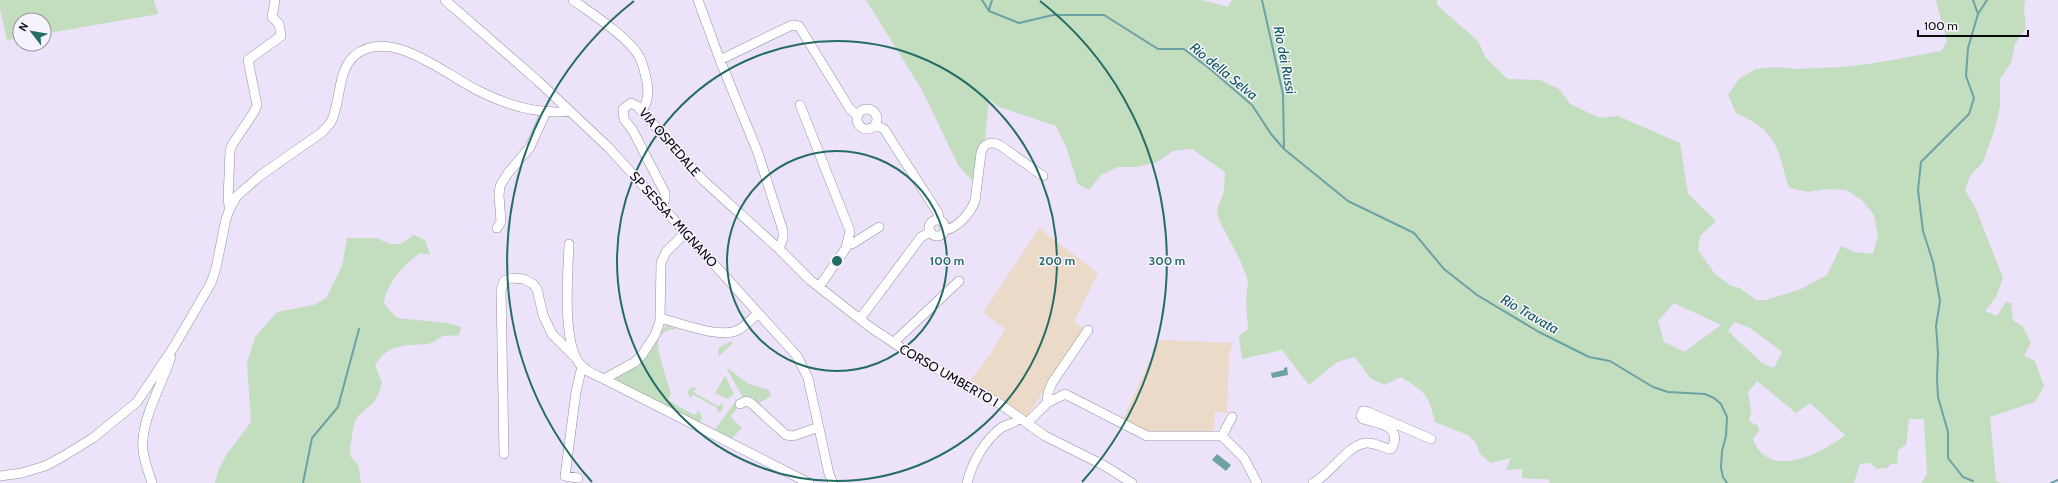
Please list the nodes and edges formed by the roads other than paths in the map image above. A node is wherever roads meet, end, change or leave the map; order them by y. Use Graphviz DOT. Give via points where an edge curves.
graph roads {
  1 [pos="275,0"];
  2 [pos="445,0"];
  3 [pos="573,0"];
  4 [pos="698,0"];
  5 [pos="720,60"];
  6 [pos="800,105"];
  7 [pos="570,111"];
  8 [pos="642,111"];
  9 [pos="546,112"];
  10 [pos="858,116"];
  11 [pos="876,125"];
  12 [pos="1043,176"];
  13 [pos="662,207"];
  14 [pos="230,208"];
  15 [pos="939,220"];
  16 [pos="879,227"];
  17 [pos="497,228"];
  18 [pos="945,230"];
  19 [pos="931,232"];
  20 [pos="684,233"];
  21 [pos="569,244"];
  22 [pos="848,244"];
  23 [pos="779,249"];
  24 [pos="959,281"];
  25 [pos="819,287"];
  26 [pos="758,313"];
  27 [pos="660,318"];
  28 [pos="860,319"];
  29 [pos="1088,330"];
  30 [pos="893,342"];
  31 [pos="176,345"];
  32 [pos="574,356"];
  33 [pos="582,366"];
  34 [pos="604,380"];
  35 [pos="1047,403"];
  36 [pos="740,404"];
  37 [pos="1232,417"];
  38 [pos="1023,420"];
  39 [pos="819,427"];
  40 [pos="1222,436"];
  41 [pos="1431,439"];
  42 [pos="504,454"];
  43 [pos="0,476"];
  44 [pos="578,478"];
  45 [pos="152,483"];
  46 [pos="809,483"];
  47 [pos="832,483"];
  48 [pos="967,483"];
  49 [pos="1132,483"];
  50 [pos="1257,483"];
  51 [pos="1314,483"];
  1 -- 14 [label="street" via="272,17 279,24 280,36 248,60 257,105 230,151"];
  2 -- 7 [label="street, SP SESSA- MIGNANO"];
  3 -- 8 [label="street" via="639,55 648,92 647,104"];
  4 -- 5 [label="street"];
  5 -- 10 [label="street" via="792,25 799,26 850,109"];
  5 -- 23 [label="street" via="749,128 778,214 783,238"];
  6 -- 22 [label="street" via="849,224"];
  7 -- 9 [label="street"];
  7 -- 13 [label="street, SP SESSA- MIGNANO" via="609,148"];
  8 -- 13 [label="street, VIA OSPEDALE" via="636,104 630,103 623,109 623,116 665,192"];
  8 -- 23 [label="street, VIA OSPEDALE" via="689,166"];
  9 -- 14 [label="street" via="524,108 487,95 407,52 392,48 370,48 355,56 346,68 330,124 246,187"];
  9 -- 17 [label="street" via="530,147 500,186 501,222"];
  10 -- 11 [label="street" via="859,125 863,128 872,128"];
  10 -- 11 [label="street" via="861,111 872,110 878,120"];
  11 -- 15 [label="street" via="884,129 938,213"];
  12 -- 18 [label="street" via="1001,146 991,143 986,145 981,153 976,201 957,225"];
  13 -- 20 [label="street, SP SESSA- MIGNANO"];
  14 -- 31 [label="street" via="211,283"];
  15 -- 18 [label="street" via="944,224"];
  15 -- 19 [label="street" via="930,225"];
  16 -- 22 [label="street"];
  18 -- 19 [label="street" via="938,235"];
  19 -- 28 [label="street" via="921,237"];
  20 -- 26 [label="street, SP SESSA- MIGNANO"];
  20 -- 27 [label="street" via="666,252 661,263"];
  21 -- 32 [label="street" via="568,315"];
  22 -- 25 [label="street"];
  23 -- 25 [label="street, CORSO UMBERTO I"];
  24 -- 30 [label="street"];
  25 -- 28 [label="street, CORSO UMBERTO I"];
  26 -- 27 [label="street" via="743,328 729,332 713,332"];
  26 -- 39 [label="street, SP SESSA- MIGNANO" via="797,356 805,370"];
  27 -- 34 [label="street" via="658,329 642,355 628,366 606,376"];
  28 -- 30 [label="street, CORSO UMBERTO I"];
  29 -- 35 [label="street" via="1052,383"];
  30 -- 38 [label="street, CORSO UMBERTO I" via="994,400"];
  31 -- 43 [label="street" via="137,402 93,438 45,466"];
  31 -- 45 [label="street" via="147,419 144,436 143,450"];
  32 -- 33 [label="street"];
  32 -- 42 [label="street" via="552,334 543,315 534,284 524,279 511,278 504,281 500,290"];
  33 -- 34 [label="street"];
  33 -- 44 [label="street" via="565,476"];
  34 -- 46 [label="street"];
  35 -- 38 [label="street"];
  35 -- 40 [label="street" via="1060,395 1068,395 1146,436"];
  36 -- 39 [label="street" via="746,401 751,404 786,435 793,436"];
  37 -- 40 [label="street"];
  38 -- 48 [label="street" via="1006,425 992,437 972,468"];
  38 -- 49 [label="street, CORSO UMBERTO I" via="1045,436 1105,466"];
  39 -- 47 [label="street, SP SESSA- MIGNANO"];
  40 -- 50 [label="street" via="1244,458"];
  41 -- 51 [label="street" via="1363,411 1363,419 1388,426 1392,430 1393,446 1388,448 1366,443 1358,445 1330,472"];
}
